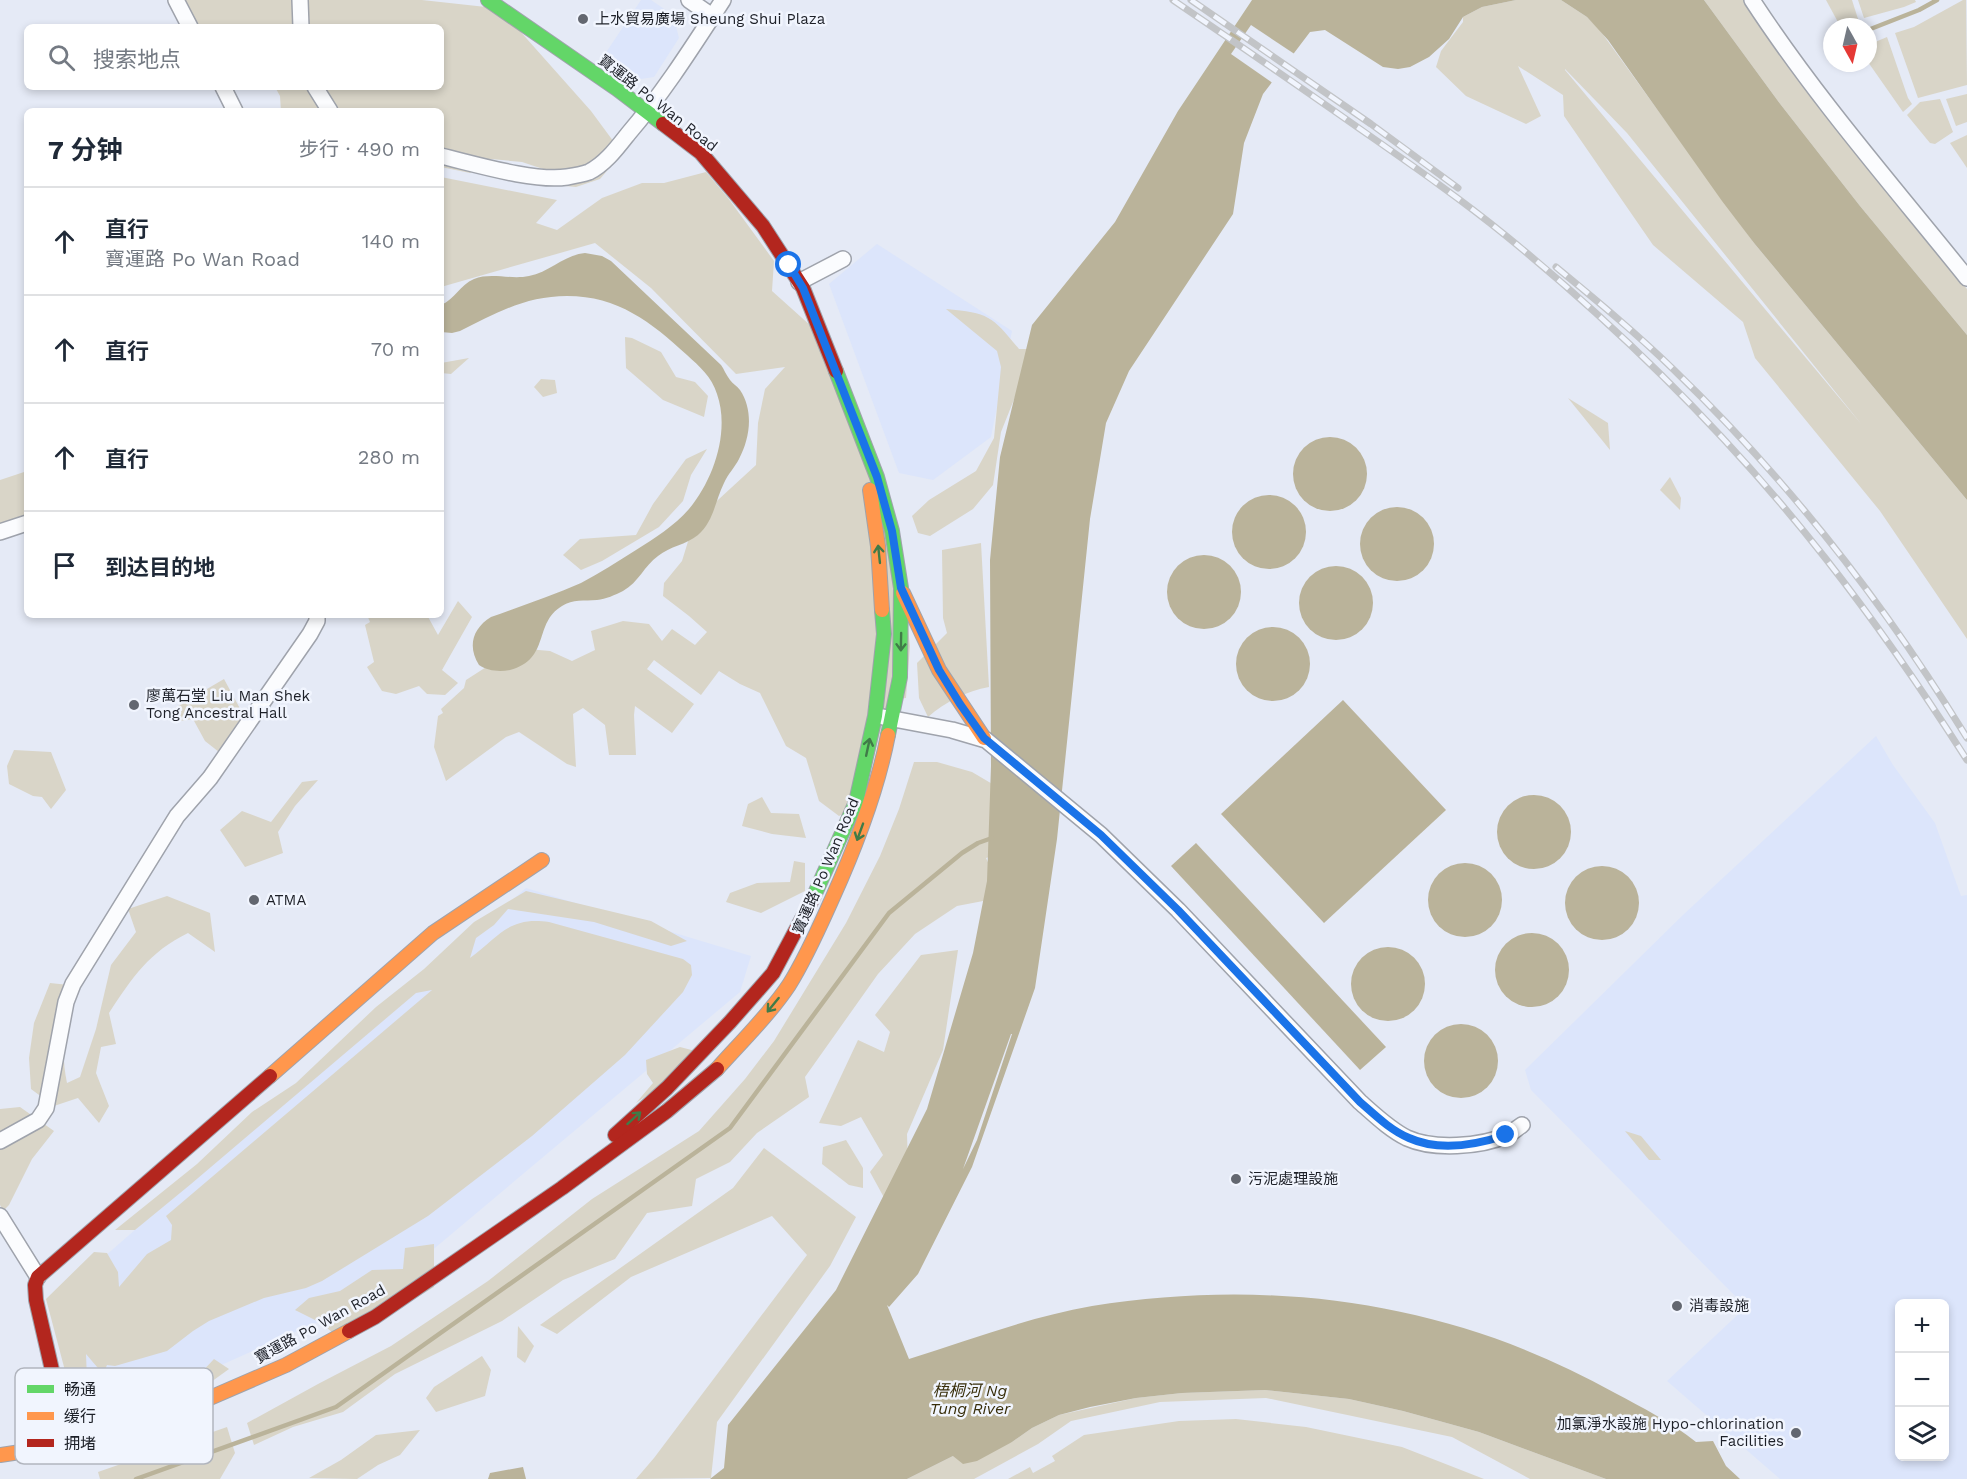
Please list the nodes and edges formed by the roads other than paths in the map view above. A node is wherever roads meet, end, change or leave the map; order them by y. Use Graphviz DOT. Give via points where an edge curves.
graph roads {
  1 [pos="176,0"];
  2 [pos="300,0"];
  3 [pos="488,0"];
  4 [pos="689,0"];
  5 [pos="723,0"];
  6 [pos="1752,0"];
  7 [pos="712,16"];
  8 [pos="188,24"];
  9 [pos="301,24"];
  10 [pos="224,90"];
  11 [pos="317,90"];
  12 [pos="234,108"];
  13 [pos="328,108"];
  14 [pos="647,111"];
  15 [pos="444,157"];
  16 [pos="843,260"];
  17 [pos="1967,278"];
  18 [pos="799,282"];
  19 [pos="856,422"];
  20 [pos="24,524"];
  21 [pos="0,532"];
  22 [pos="901,588"];
  23 [pos="317,618"];
  24 [pos="875,716"];
  25 [pos="892,718"];
  26 [pos="984,738"];
  27 [pos="542,860"];
  28 [pos="1522,1125"];
  29 [pos="0,1141"];
  30 [pos="562,1188"];
  31 [pos="0,1216"];
  32 [pos="38,1277"];
  33 [pos="52,1368"];
  34 [pos="213,1397"];
  35 [pos="15,1453"];
  36 [pos="0,1455"];
  1 -- 8 [label="street"];
  2 -- 9 [label="street"];
  3 -- 14 [label="street, 寶運路 Po Wan Road"];
  4 -- 7 [label="street"];
  5 -- 7 [label="street"];
  6 -- 17 [label="street" via="1782,46 1879,172"];
  7 -- 14 [label="street"];
  10 -- 12 [label="street"];
  11 -- 13 [label="street"];
  14 -- 15 [label="street" via="609,158 588,172 547,178"];
  14 -- 18 [label="street, 寶運路 Po Wan Road" via="701,153 762,226"];
  16 -- 18 [label="street"];
  18 -- 19 [label="street, 寶運路 Po Wan Road"];
  19 -- 22 [label="street, 寶運路 Po Wan Road" via="892,531"];
  24 -- 19 [label="street, 寶運路 Po Wan Road, one-way" via="884,634 882,589 867,468"];
  20 -- 21 [label="street"];
  22 -- 25 [label="street, 寶運路 Po Wan Road, one-way" via="900,677"];
  22 -- 26 [label="street" via="939,670"];
  23 -- 29 [label="street" via="310,634 210,778 177,816 73,984 66,1002 46,1108 38,1120"];
  24 -- 25 [label="street"];
  30 -- 24 [label="street, 寶運路 Po Wan Road, one-way" via="667,1088 773,973 807,912 856,802"];
  25 -- 26 [label="street"];
  25 -- 30 [label="street, 寶運路 Po Wan Road, one-way" via="871,802 848,864 788,986 711,1076"];
  26 -- 28 [label="street" via="1101,835 1178,910 1360,1102 1390,1128 1410,1139 1458,1145 1481,1143"];
  27 -- 32 [label="street" via="433,933"];
  30 -- 34 [label="street, 寶運路 Po Wan Road" via="375,1317 286,1365"];
  31 -- 32 [label="street"];
  32 -- 33 [label="street" via="34,1285 36,1300"];
  35 -- 36 [label="street, 寶運路 Po Wan Road"];
}
